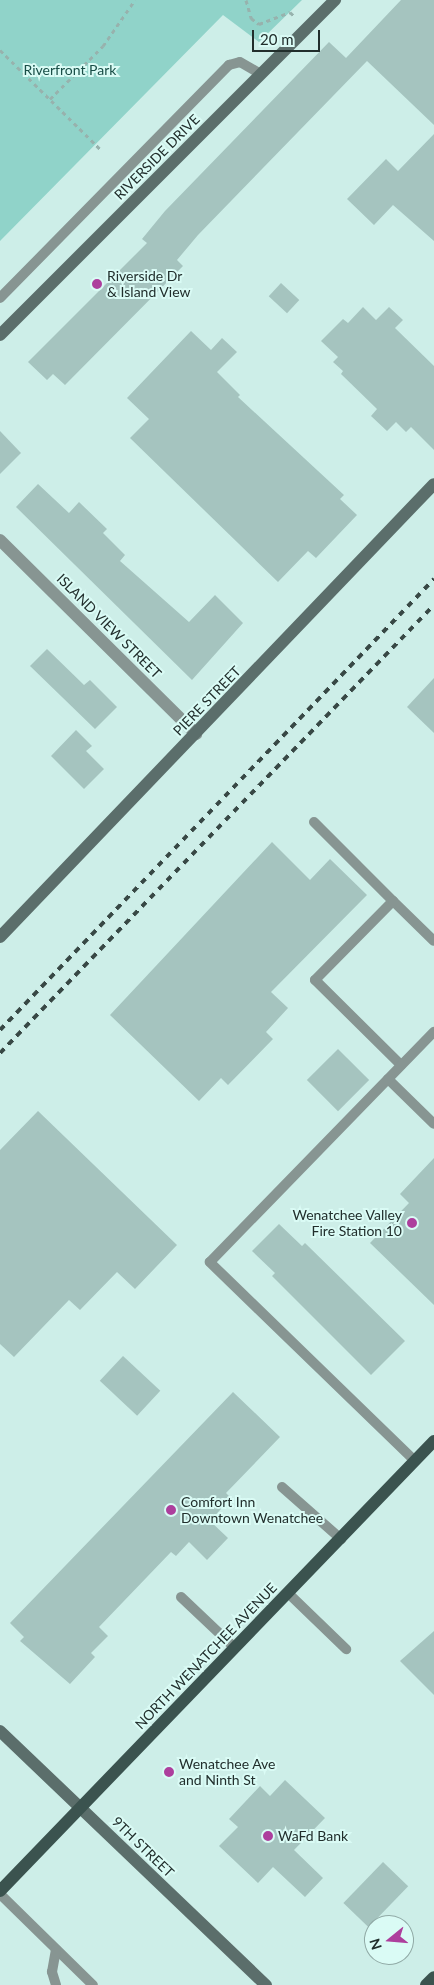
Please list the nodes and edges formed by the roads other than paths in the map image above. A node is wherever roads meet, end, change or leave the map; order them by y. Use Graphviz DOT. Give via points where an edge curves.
graph roads {
  1 [pos="335,0"];
  2 [pos="261,74"];
  3 [pos="0,298"];
  4 [pos="0,335"];
  5 [pos="434,484"];
  6 [pos="0,540"];
  7 [pos="196,734"];
  8 [pos="314,822"];
  9 [pos="393,901"];
  10 [pos="0,937"];
  11 [pos="434,942"];
  12 [pos="434,1032"];
  13 [pos="401,1065"];
  14 [pos="388,1079"];
  15 [pos="434,1124"];
  16 [pos="434,1441"];
  17 [pos="415,1461"];
  18 [pos="282,1487"];
  19 [pos="341,1538"];
  20 [pos="288,1593"];
  21 [pos="181,1598"];
  22 [pos="235,1648"];
  23 [pos="346,1649"];
  24 [pos="0,1731"];
  25 [pos="80,1808"];
  26 [pos="0,1893"];
  27 [pos="56,1949"];
  28 [pos="434,1977"];
  29 [pos="56,1985"];
  30 [pos="93,1985"];
  31 [pos="266,1985"];
  32 [pos="426,1985"];
  1 -- 2 [label="street, RIVERSIDE DRIVE"];
  2 -- 3 [label="lane" via="240,62 229,65"];
  2 -- 4 [label="street, RIVERSIDE DRIVE"];
  5 -- 7 [label="street, PIERE STREET"];
  6 -- 7 [label="street, ISLAND VIEW STREET"];
  7 -- 10 [label="street, PIERE STREET"];
  8 -- 9 [label="lane"];
  9 -- 11 [label="lane"];
  9 -- 13 [label="lane" via="315,980"];
  12 -- 13 [label="lane"];
  13 -- 14 [label="lane"];
  14 -- 15 [label="lane"];
  14 -- 17 [label="lane" via="210,1262"];
  16 -- 17 [label="main road, NORTH WENATCHEE AVENUE"];
  17 -- 19 [label="main road, NORTH WENATCHEE AVENUE"];
  18 -- 19 [label="lane"];
  19 -- 20 [label="main road, NORTH WENATCHEE AVENUE"];
  20 -- 22 [label="main road, NORTH WENATCHEE AVENUE"];
  20 -- 23 [label="lane"];
  21 -- 22 [label="lane"];
  22 -- 25 [label="main road, NORTH WENATCHEE AVENUE"];
  24 -- 25 [label="street, 9TH STREET"];
  25 -- 26 [label="main road, NORTH WENATCHEE AVENUE"];
  25 -- 31 [label="street, 9TH STREET"];
  26 -- 27 [label="lane"];
  27 -- 29 [label="lane" via="52,1972"];
  27 -- 30 [label="lane"];
  28 -- 32 [label="main road"];
}
